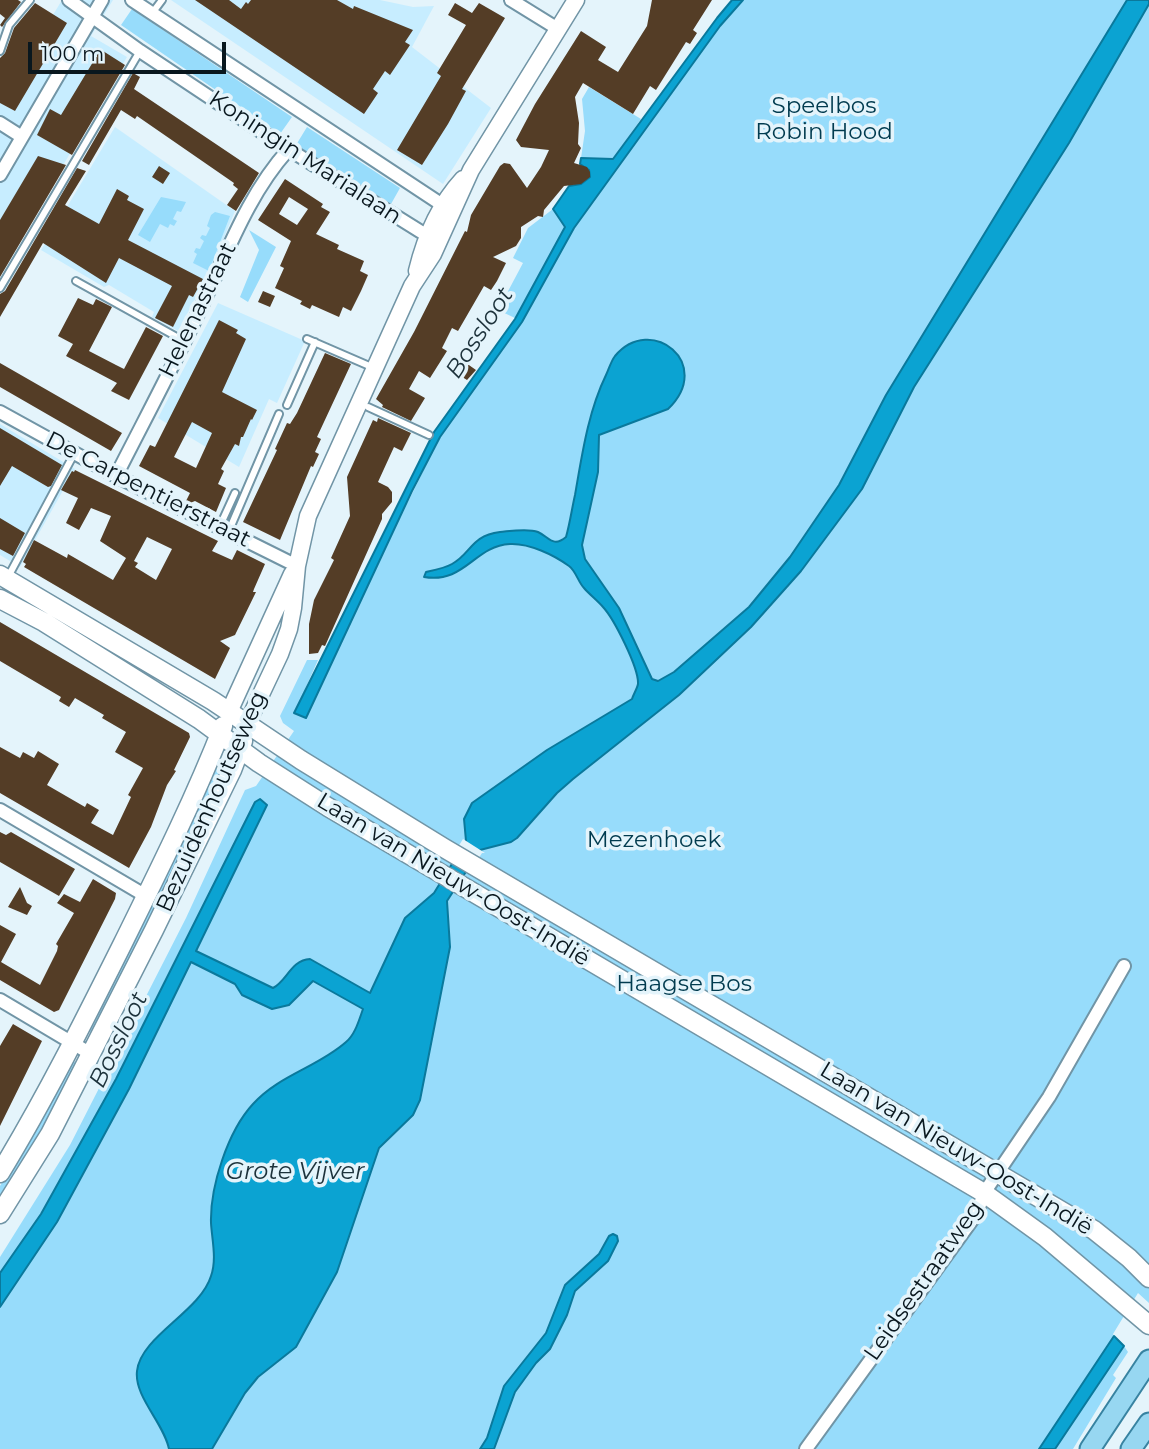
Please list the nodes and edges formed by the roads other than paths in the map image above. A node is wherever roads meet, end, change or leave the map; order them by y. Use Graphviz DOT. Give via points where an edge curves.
graph roads {
  1 [pos="30,0"];
  2 [pos="69,0"];
  3 [pos="102,0"];
  4 [pos="132,0"];
  5 [pos="162,0"];
  6 [pos="510,0"];
  7 [pos="576,0"];
  8 [pos="152,14"];
  9 [pos="92,17"];
  10 [pos="558,29"];
  11 [pos="0,51"];
  12 [pos="140,51"];
  13 [pos="0,123"];
  14 [pos="22,137"];
  15 [pos="288,149"];
  16 [pos="0,175"];
  17 [pos="448,209"];
  18 [pos="433,240"];
  19 [pos="76,281"];
  20 [pos="0,288"];
  21 [pos="307,339"];
  22 [pos="184,341"];
  23 [pos="315,342"];
  24 [pos="376,369"];
  25 [pos="287,405"];
  26 [pos="368,407"];
  27 [pos="0,412"];
  28 [pos="279,414"];
  29 [pos="429,435"];
  30 [pos="74,454"];
  31 [pos="116,476"];
  32 [pos="236,493"];
  33 [pos="223,530"];
  34 [pos="297,566"];
  35 [pos="3,576"];
  36 [pos="0,599"];
  37 [pos="229,712"];
  38 [pos="247,724"];
  39 [pos="220,734"];
  40 [pos="241,750"];
  41 [pos="0,810"];
  42 [pos="146,896"];
  43 [pos="1124,966"];
  44 [pos="0,1000"];
  45 [pos="73,1043"];
  46 [pos="91,1054"];
  47 [pos="998,1172"];
  48 [pos="0,1173"];
  49 [pos="984,1193"];
  50 [pos="0,1214"];
  51 [pos="1149,1278"];
  52 [pos="1149,1325"];
  53 [pos="1149,1360"];
  54 [pos="1149,1423"];
  55 [pos="806,1449"];
  56 [pos="1090,1449"];
  57 [pos="1131,1449"];
  1 -- 11 [label="lane" via="9,25"];
  2 -- 9 [label="street, Koningin Marialaan"];
  3 -- 9 [label="street"];
  4 -- 8 [label="street, Koningin Marialaan"];
  5 -- 8 [label="lane"];
  6 -- 10 [label="street"];
  7 -- 10 [label="street, Bezuidenhoutseweg"];
  8 -- 17 [label="street, Koningin Marialaan"];
  9 -- 12 [label="street, Koningin Marialaan"];
  9 -- 14 [label="street"];
  10 -- 17 [label="street, Bezuidenhoutseweg"];
  12 -- 15 [label="street, Koningin Marialaan"];
  12 -- 20 [label="lane"];
  13 -- 14 [label="street"];
  14 -- 16 [label="street"];
  15 -- 18 [label="street, Koningin Marialaan"];
  15 -- 22 [label="street, Helenastraat" via="238,225"];
  17 -- 18 [label="street, Bezuidenhoutseweg"];
  18 -- 24 [label="street, Bezuidenhoutseweg"];
  19 -- 22 [label="lane"];
  21 -- 23 [label="lane"];
  22 -- 31 [label="street, Helenastraat"];
  23 -- 24 [label="lane"];
  23 -- 25 [label="lane"];
  24 -- 34 [label="street, Bezuidenhoutseweg" via="309,516"];
  26 -- 29 [label="lane"];
  27 -- 30 [label="street, De Carpentierstraat"];
  28 -- 33 [label="lane"];
  30 -- 31 [label="street, De Carpentierstraat"];
  30 -- 35 [label="lane"];
  31 -- 33 [label="street, De Carpentierstraat"];
  32 -- 33 [label="lane"];
  33 -- 34 [label="street, De Carpentierstraat"];
  34 -- 37 [label="street, Bezuidenhoutseweg"];
  34 -- 38 [label="street, Bezuidenhoutseweg" via="289,629"];
  35 -- 37 [label="main road, Laan van Nieuw-Oost-Indië"];
  36 -- 39 [label="main road, Laan van Nieuw-Oost-Indië"];
  37 -- 38 [label="main road, Laan van Nieuw-Oost-Indië"];
  37 -- 39 [label="main road, Bezuidenhoutseweg"];
  38 -- 40 [label="main road, Bezuidenhoutseweg"];
  38 -- 47 [label="main road, Laan van Nieuw-Oost-Indië" via="444,848"];
  39 -- 40 [label="main road, Laan van Nieuw-Oost-Indië"];
  39 -- 42 [label="main road, Bezuidenhoutseweg"];
  40 -- 46 [label="main road, Bezuidenhoutseweg"];
  40 -- 49 [label="main road, Laan van Nieuw-Oost-Indië" via="328,807"];
  41 -- 42 [label="street"];
  42 -- 45 [label="main road, Bezuidenhoutseweg"];
  43 -- 47 [label="street, Leidsestraatweg" via="1049,1097"];
  44 -- 45 [label="street"];
  45 -- 46 [label="street"];
  45 -- 48 [label="main road, Bezuidenhoutseweg"];
  46 -- 50 [label="main road, Bezuidenhoutseweg" via="50,1134"];
  47 -- 49 [label="street, Leidsestraatweg"];
  47 -- 51 [label="main road, Laan van Nieuw-Oost-Indië" via="1094,1230"];
  49 -- 52 [label="main road, Laan van Nieuw-Oost-Indië" via="1045,1237"];
  49 -- 55 [label="street, Leidsestraatweg" via="977,1213"];
  53 -- 56 [label="main road"];
  54 -- 57 [label="main road"];
}
